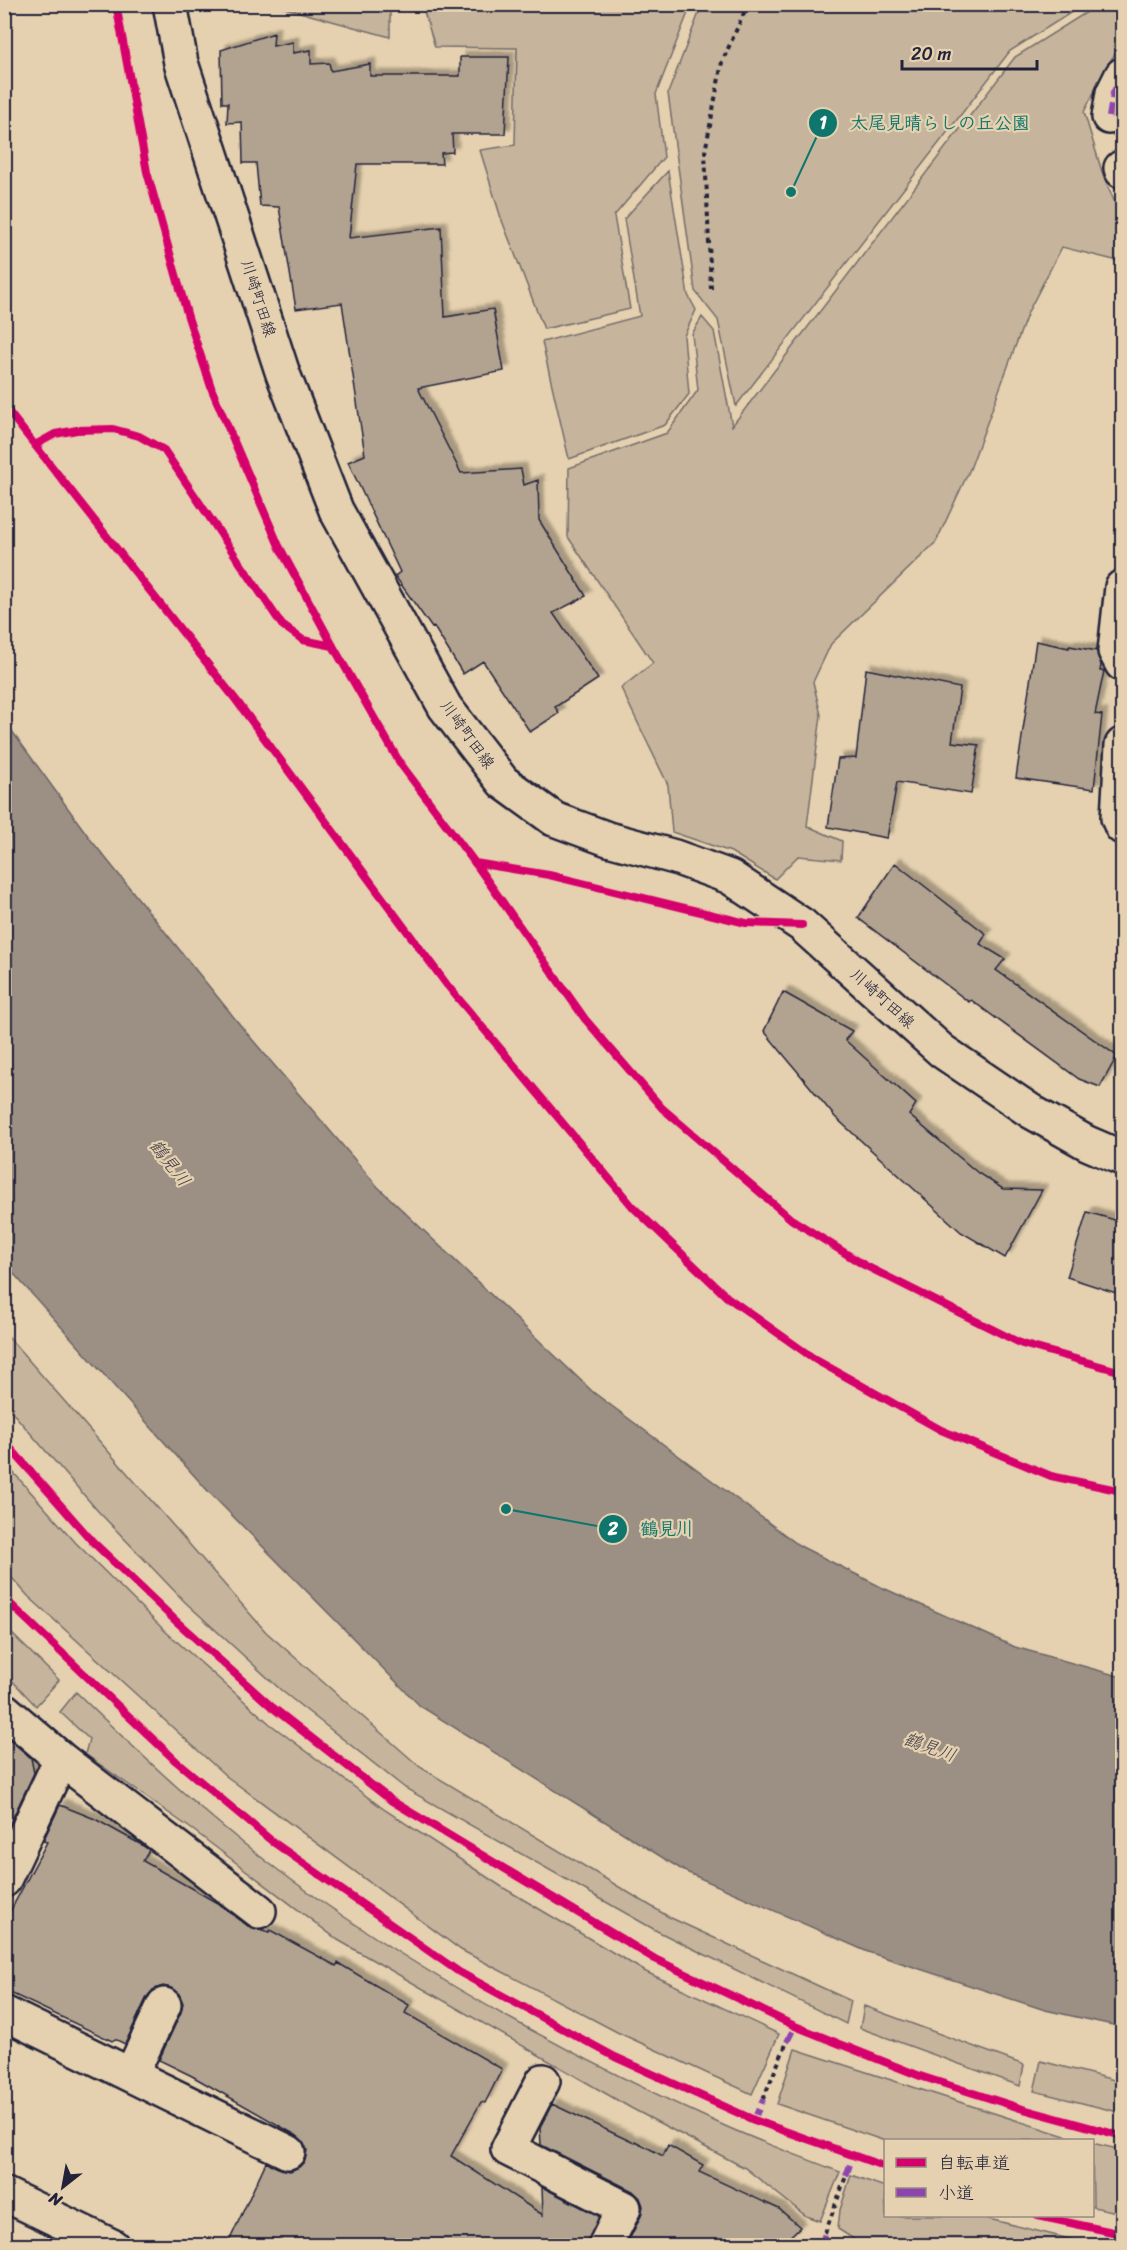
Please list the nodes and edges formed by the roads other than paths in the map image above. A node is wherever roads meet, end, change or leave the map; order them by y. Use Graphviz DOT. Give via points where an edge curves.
graph roads {
  1 [pos="170,4"];
  2 [pos="1122,75"];
  3 [pos="1108,117"];
  4 [pos="1122,587"];
  5 [pos="1122,664"];
  6 [pos="1122,745"];
  7 [pos="1122,827"];
  8 [pos="1122,1158"];
  9 [pos="4,1710"];
  10 [pos="61,1759"];
  11 [pos="4,1880"];
  12 [pos="259,1911"];
  13 [pos="165,2005"];
  14 [pos="4,2013"];
  15 [pos="131,2075"];
  16 [pos="543,2081"];
  17 [pos="288,2152"];
  18 [pos="4,2194"];
  19 [pos="112,2246"];
  20 [pos="605,2246"];
  1 -- 8 [label="main road, 川崎町田線" via="181,63 284,374 336,510 445,707 503,782 554,819 730,877 802,925 942,1051 1032,1112"];
  2 -- 3 [label="main road"];
  4 -- 5 [label="main road" via="1115,651"];
  6 -- 7 [label="main road" via="1118,818"];
  9 -- 10 [label="main road"];
  10 -- 11 [label="main road"];
  10 -- 12 [label="main road"];
  13 -- 15 [label="main road"];
  14 -- 15 [label="main road"];
  15 -- 17 [label="main road"];
  16 -- 20 [label="main road" via="508,2149 624,2208"];
  18 -- 19 [label="main road"];
}
